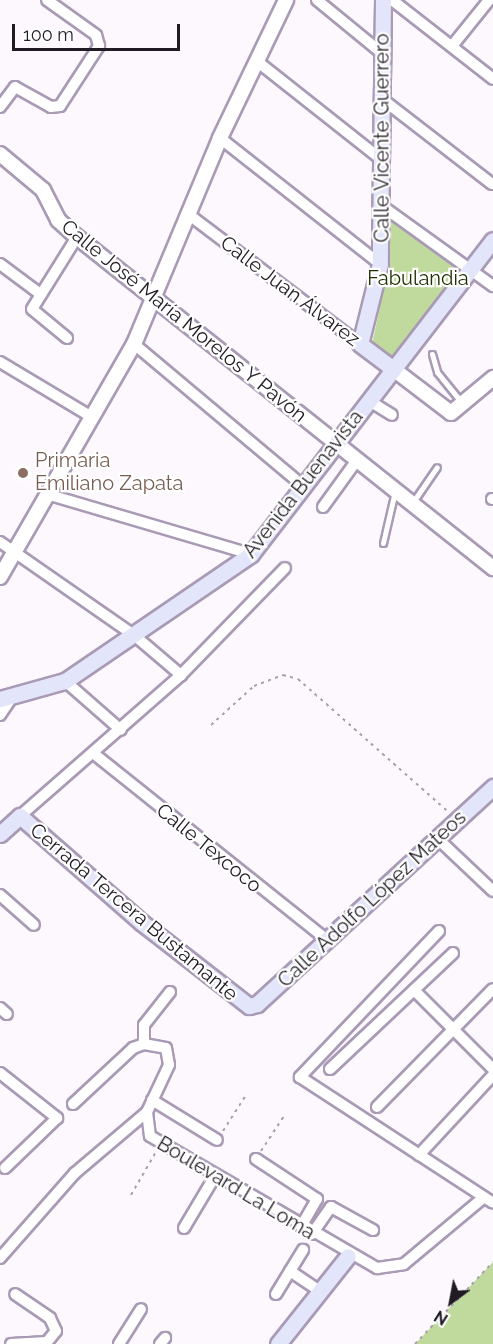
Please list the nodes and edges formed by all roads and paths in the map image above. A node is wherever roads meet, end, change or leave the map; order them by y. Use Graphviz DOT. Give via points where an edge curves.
graph roads {
  1 [pos="286,0"];
  2 [pos="317,0"];
  3 [pos="382,0"];
  4 [pos="392,0"];
  5 [pos="489,0"];
  6 [pos="54,2"];
  7 [pos="452,46"];
  8 [pos="383,54"];
  9 [pos="258,62"];
  10 [pos="493,79"];
  11 [pos="382,99"];
  12 [pos="0,107"];
  13 [pos="220,138"];
  14 [pos="0,154"];
  15 [pos="381,159"];
  16 [pos="492,184"];
  17 [pos="382,206"];
  18 [pos="188,214"];
  19 [pos="77,237"];
  20 [pos="493,240"];
  21 [pos="0,264"];
  22 [pos="380,264"];
  23 [pos="470,269"];
  24 [pos="493,286"];
  25 [pos="39,293"];
  26 [pos="155,297"];
  27 [pos="67,338"];
  28 [pos="134,344"];
  29 [pos="360,344"];
  30 [pos="432,354"];
  31 [pos="0,362"];
  32 [pos="392,368"];
  33 [pos="491,382"];
  34 [pos="368,400"];
  35 [pos="464,404"];
  36 [pos="393,415"];
  37 [pos="92,417"];
  38 [pos="336,442"];
  39 [pos="357,460"];
  40 [pos="437,467"];
  41 [pos="303,486"];
  42 [pos="395,490"];
  43 [pos="50,495"];
  44 [pos="412,504"];
  45 [pos="323,507"];
  46 [pos="0,542"];
  47 [pos="383,543"];
  48 [pos="17,553"];
  49 [pos="251,554"];
  50 [pos="285,568"];
  51 [pos="493,568"];
  52 [pos="0,576"];
  53 [pos="134,635"];
  54 [pos="181,675"];
  55 [pos="65,681"];
  56 [pos="6,698"];
  57 [pos="0,716"];
  58 [pos="211,725"];
  59 [pos="121,730"];
  60 [pos="93,753"];
  61 [pos="493,787"];
  62 [pos="20,816"];
  63 [pos="457,820"];
  64 [pos="0,834"];
  65 [pos="437,838"];
  66 [pos="493,891"];
  67 [pos="0,895"];
  68 [pos="34,925"];
  69 [pos="439,931"];
  70 [pos="327,940"];
  71 [pos="453,953"];
  72 [pos="493,989"];
  73 [pos="414,990"];
  74 [pos="170,992"];
  75 [pos="249,1006"];
  76 [pos="453,1030"];
  77 [pos="144,1044"];
  78 [pos="330,1069"];
  79 [pos="493,1069"];
  80 [pos="493,1075"];
  81 [pos="2,1079"];
  82 [pos="246,1095"];
  83 [pos="152,1100"];
  84 [pos="74,1104"];
  85 [pos="377,1107"];
  86 [pos="147,1112"];
  87 [pos="284,1116"];
  88 [pos="217,1140"];
  89 [pos="161,1143"];
  90 [pos="419,1155"];
  91 [pos="256,1159"];
  92 [pos="6,1168"];
  93 [pos="215,1176"];
  94 [pos="131,1195"];
  95 [pos="488,1200"];
  96 [pos="301,1227"];
  97 [pos="184,1228"];
  98 [pos="373,1230"];
  99 [pos="312,1234"];
  100 [pos="303,1250"];
  101 [pos="348,1256"];
  102 [pos="0,1258"];
  103 [pos="493,1262"];
  104 [pos="290,1271"];
  105 [pos="320,1291"];
  106 [pos="15,1294"];
  107 [pos="276,1294"];
  108 [pos="141,1309"];
  109 [pos="11,1344"];
  110 [pos="119,1344"];
  111 [pos="279,1344"];
  112 [pos="415,1344"];
  1 -- 9 [label="street"];
  2 -- 8 [label="street"];
  3 -- 8 [label="main road, Calle Vicente Guerrero"];
  4 -- 7 [label="street"];
  5 -- 7 [label="street"];
  6 -- 12 [label="street" via="100,41 60,106 51,107 15,87"];
  7 -- 10 [label="street"];
  8 -- 11 [label="main road, Calle Vicente Guerrero"];
  9 -- 13 [label="street"];
  9 -- 15 [label="street"];
  11 -- 15 [label="main road, Calle Vicente Guerrero"];
  11 -- 16 [label="street"];
  13 -- 18 [label="street"];
  13 -- 22 [label="street"];
  14 -- 19 [label="street, Calle José María Morelos Y Pavón" via="43,189 58,220"];
  15 -- 17 [label="main road, Calle Vicente Guerrero"];
  17 -- 22 [label="main road, Calle Vicente Guerrero"];
  17 -- 23 [label="street"];
  18 -- 26 [label="street"];
  18 -- 29 [label="street, Calle Juan Álvarez"];
  19 -- 25 [label="street"];
  19 -- 26 [label="street, Calle José María Morelos Y Pavón"];
  20 -- 23 [label="main road, Avenida Buenavista"];
  21 -- 25 [label="street"];
  22 -- 29 [label="main road, Calle Vicente Guerrero"];
  23 -- 24 [label="street"];
  23 -- 32 [label="main road, Avenida Buenavista"];
  25 -- 27 [label="street" via="32,309"];
  26 -- 28 [label="street"];
  26 -- 38 [label="street, Calle José María Morelos Y Pavón"];
  28 -- 37 [label="street"];
  28 -- 41 [label="street"];
  29 -- 32 [label="main road, Calle Juan Álvarez"];
  30 -- 35 [label="lane" via="437,372"];
  31 -- 37 [label="street"];
  32 -- 34 [label="main road, Avenida Buenavista"];
  32 -- 35 [label="street" via="452,413"];
  33 -- 35 [label="street"];
  34 -- 36 [label="street"];
  34 -- 38 [label="main road, Avenida Buenavista"];
  37 -- 43 [label="street"];
  38 -- 39 [label="street, Calle José María Morelos Y Pavón"];
  38 -- 41 [label="main road, Avenida Buenavista"];
  39 -- 42 [label="street, Calle José María Morelos Y Pavón"];
  39 -- 45 [label="street"];
  40 -- 44 [label="lane"];
  41 -- 49 [label="main road, Avenida Buenavista"];
  42 -- 44 [label="street, Calle José María Morelos Y Pavón"];
  42 -- 47 [label="lane"];
  43 -- 48 [label="street"];
  43 -- 49 [label="street"];
  44 -- 51 [label="street, Calle José María Morelos Y Pavón"];
  46 -- 48 [label="street"];
  48 -- 52 [label="street"];
  48 -- 53 [label="street"];
  49 -- 53 [label="main road, Avenida Buenavista"];
  50 -- 54 [label="street"];
  53 -- 54 [label="street"];
  53 -- 55 [label="main road, Avenida Buenavista"];
  54 -- 59 [label="street"];
  55 -- 56 [label="main road, Avenida Buenavista"];
  55 -- 59 [label="street"];
  56 -- 57 [label="street"];
  58 -- 63 [label="path" via="254,686 283,675 297,679"];
  59 -- 60 [label="street"];
  60 -- 62 [label="street"];
  60 -- 70 [label="street, Calle Texcoco"];
  61 -- 63 [label="main road, Calle Adolfo López Mateos"];
  62 -- 64 [label="main road"];
  62 -- 75 [label="main road, Cerrada Tercera Bustamante" via="141,922"];
  63 -- 65 [label="main road, Calle Adolfo López Mateos"];
  65 -- 66 [label="street"];
  65 -- 70 [label="main road, Calle Adolfo López Mateos"];
  67 -- 68 [label="street"];
  69 -- 90 [label="street" via="301,1073"];
  70 -- 75 [label="main road, Calle Adolfo López Mateos"];
  71 -- 73 [label="street"];
  72 -- 76 [label="street"];
  73 -- 76 [label="street"];
  73 -- 78 [label="street"];
  74 -- 77 [label="street" via="144,1025"];
  76 -- 79 [label="street"];
  76 -- 85 [label="street"];
  77 -- 83 [label="street, Boulevard La Loma" via="160,1045 171,1056"];
  77 -- 84 [label="street" via="114,1062"];
  80 -- 90 [label="street"];
  81 -- 92 [label="street" via="57,1118"];
  82 -- 88 [label="path"];
  83 -- 86 [label="street, Boulevard La Loma"];
  83 -- 88 [label="street"];
  86 -- 89 [label="street, Boulevard La Loma" via="147,1131"];
  86 -- 102 [label="street" via="75,1173"];
  87 -- 91 [label="path"];
  89 -- 93 [label="street, Boulevard La Loma"];
  89 -- 94 [label="path"];
  90 -- 95 [label="street"];
  91 -- 96 [label="street" via="317,1199"];
  93 -- 96 [label="street, Boulevard La Loma"];
  93 -- 97 [label="street"];
  95 -- 101 [label="street, Boulevard La Loma" via="404,1264 377,1268"];
  96 -- 99 [label="street, Boulevard La Loma"];
  98 -- 99 [label="street" via="331,1207"];
  99 -- 101 [label="street, Boulevard La Loma"];
  100 -- 104 [label="street"];
  101 -- 105 [label="main road"];
  103 -- 112 [label="path"];
  104 -- 105 [label="street"];
  104 -- 107 [label="street"];
  105 -- 111 [label="main road"];
  106 -- 109 [label="street" via="50,1318 56,1331 47,1342"];
  108 -- 110 [label="street"];
}
